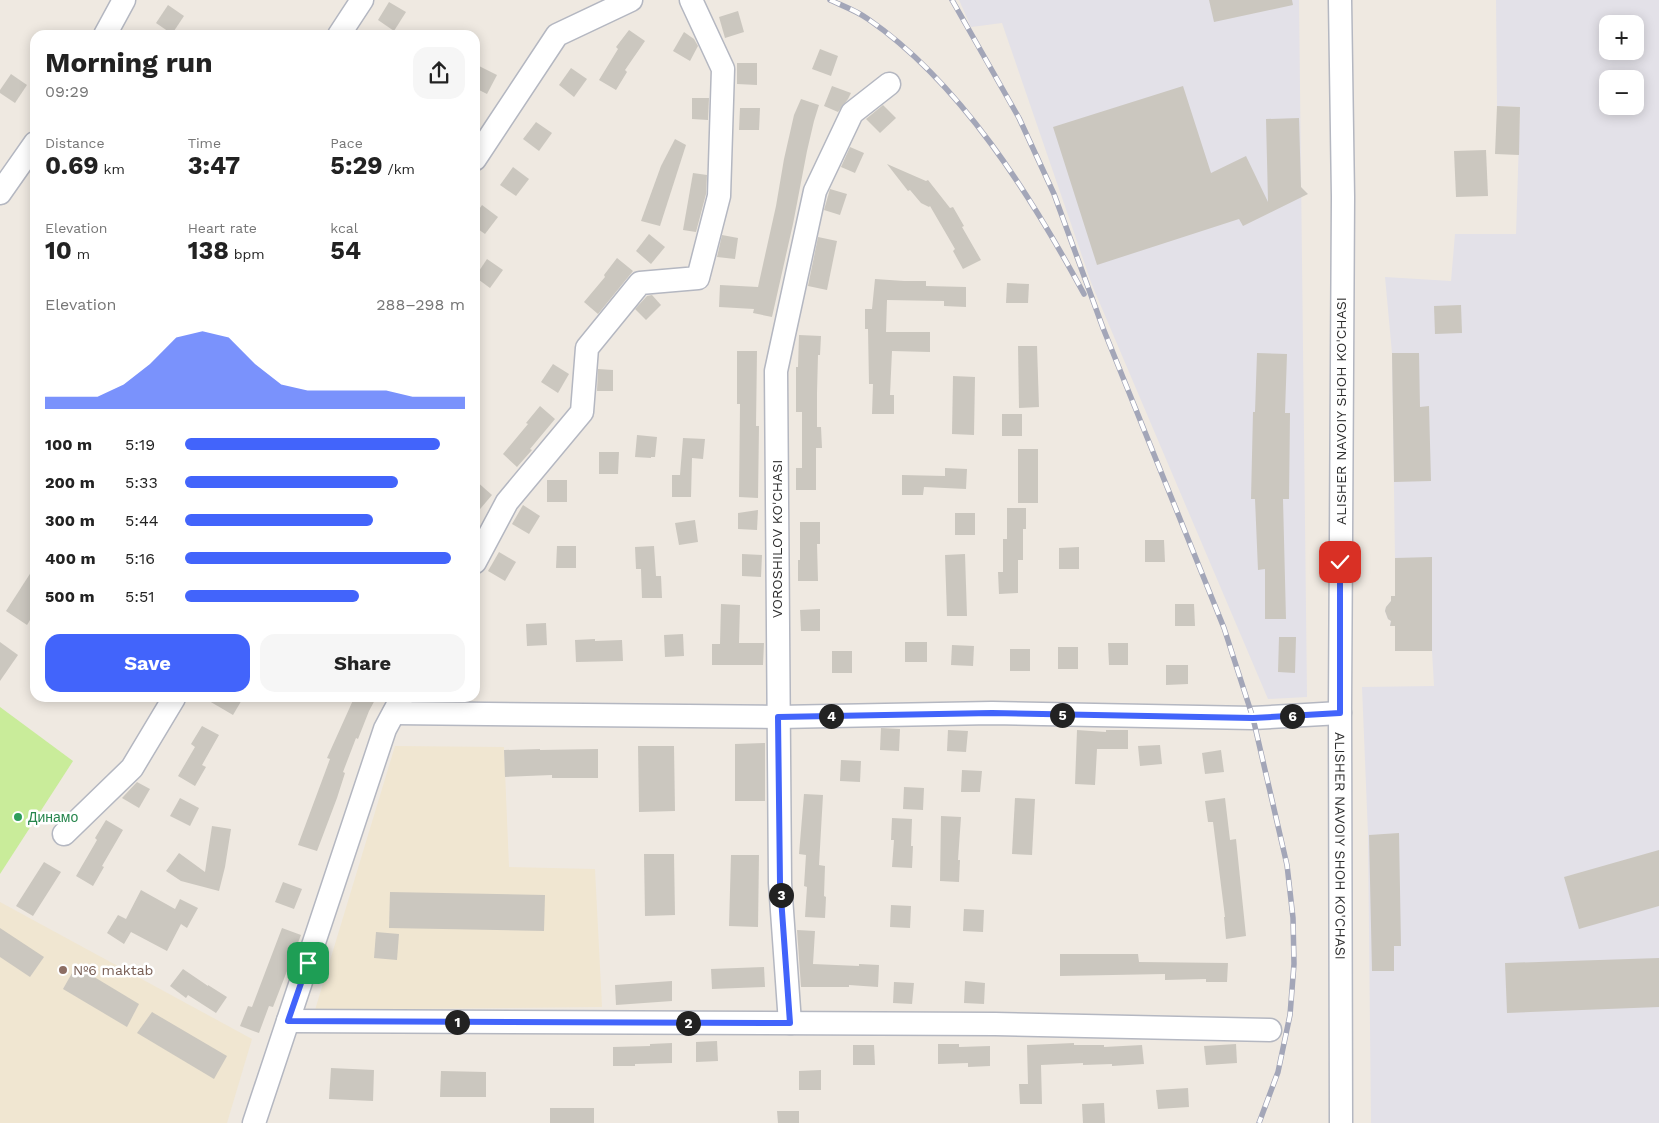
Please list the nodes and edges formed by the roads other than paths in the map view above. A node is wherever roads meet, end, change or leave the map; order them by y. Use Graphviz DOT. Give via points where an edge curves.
graph roads {
  1 [pos="124,0"];
  2 [pos="362,0"];
  3 [pos="631,0"];
  4 [pos="691,0"];
  5 [pos="1340,0"];
  6 [pos="108,30"];
  7 [pos="342,30"];
  8 [pos="889,84"];
  9 [pos="30,150"];
  10 [pos="480,151"];
  11 [pos="0,193"];
  12 [pos="480,553"];
  13 [pos="172,702"];
  14 [pos="398,705"];
  15 [pos="1340,713"];
  16 [pos="778,717"];
  17 [pos="64,834"];
  18 [pos="288,1021"];
  19 [pos="790,1023"];
  20 [pos="1270,1030"];
  21 [pos="254,1123"];
  22 [pos="1341,1123"];
  1 -- 6 [label="street"];
  2 -- 7 [label="street"];
  3 -- 10 [label="street" via="557,35"];
  4 -- 12 [label="street" via="723,69 719,196 698,278 640,283 587,348 582,412 508,502"];
  5 -- 15 [label="street, ALISHER NAVOIY SHOH KO'CHASI"];
  8 -- 16 [label="street, VOROSHILOV KO'CHASI" via="852,113 815,191 776,371"];
  9 -- 11 [label="street"];
  13 -- 17 [label="street" via="132,768"];
  14 -- 16 [label="street"];
  14 -- 18 [label="street" via="382,738"];
  15 -- 16 [label="street" via="1253,718 992,713"];
  15 -- 22 [label="street, ALISHER NAVOIY SHOH KO'CHASI"];
  16 -- 19 [label="street, VOROSHILOV KO'CHASI" via="780,883"];
  18 -- 19 [label="street"];
  18 -- 21 [label="street"];
  19 -- 20 [label="street"];
}
